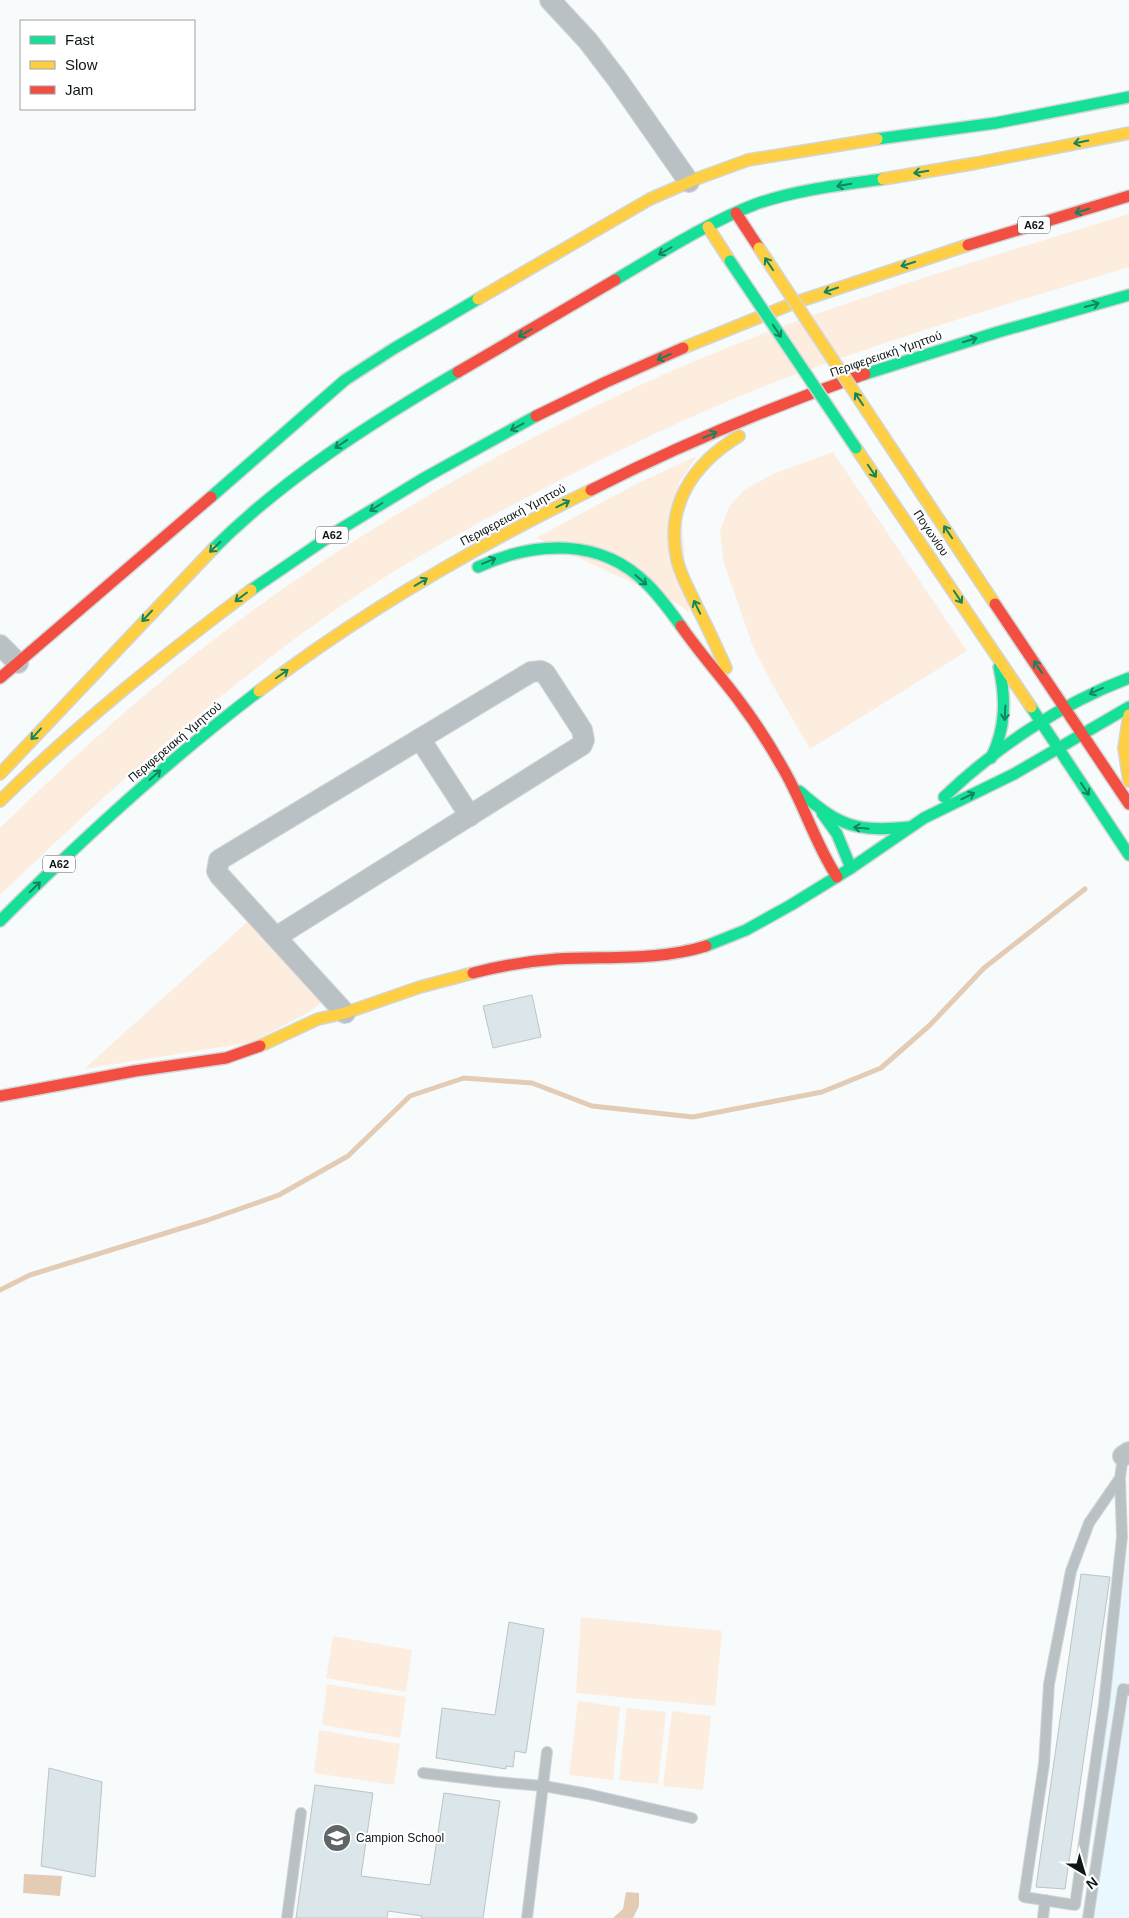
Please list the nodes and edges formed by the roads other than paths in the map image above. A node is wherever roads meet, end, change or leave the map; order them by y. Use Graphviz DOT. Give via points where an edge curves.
graph roads {
  1 [pos="550,0"];
  2 [pos="1129,97"];
  3 [pos="1129,133"];
  4 [pos="689,182"];
  5 [pos="1129,196"];
  6 [pos="736,213"];
  7 [pos="708,227"];
  8 [pos="1129,295"];
  9 [pos="822,390"];
  10 [pos="466,573"];
  11 [pos="420,596"];
  12 [pos="379,607"];
  13 [pos="0,646"];
  14 [pos="993,649"];
  15 [pos="18,663"];
  16 [pos="0,678"];
  17 [pos="1129,678"];
  18 [pos="740,701"];
  19 [pos="1065,707"];
  20 [pos="1129,707"];
  21 [pos="1129,715"];
  22 [pos="1041,722"];
  23 [pos="1083,733"];
  24 [pos="420,738"];
  25 [pos="1058,749"];
  26 [pos="992,758"];
  27 [pos="0,774"];
  28 [pos="1129,781"];
  29 [pos="794,787"];
  30 [pos="0,801"];
  31 [pos="1129,804"];
  32 [pos="816,806"];
  33 [pos="470,816"];
  34 [pos="924,818"];
  35 [pos="910,827"];
  36 [pos="1129,855"];
  37 [pos="851,868"];
  38 [pos="837,877"];
  39 [pos="0,921"];
  40 [pos="276,938"];
  41 [pos="345,1013"];
  42 [pos="0,1096"];
  43 [pos="1126,1454"];
  44 [pos="1120,1478"];
  45 [pos="1129,1690"];
  46 [pos="547,1752"];
  47 [pos="424,1773"];
  48 [pos="544,1786"];
  49 [pos="301,1813"];
  50 [pos="692,1818"];
  51 [pos="1045,1900"];
  52 [pos="288,1918"];
  53 [pos="527,1918"];
  54 [pos="1043,1918"];
  55 [pos="1088,1918"];
  1 -- 4 [label="street" via="588,41"];
  2 -- 4 [label="main road" via="996,124 748,160"];
  3 -- 6 [label="main road, one-way" via="978,163 820,188"];
  4 -- 15 [label="main road" via="650,199 345,380"];
  5 -- 30 [label="main road, Α62, one-way" via="939,254 708,337 626,373 465,455 310,548 246,593 122,690"];
  6 -- 7 [label="main road"];
  19 -- 6 [label="main road, Πογωνίου, one-way, bridge"];
  7 -- 14 [label="main road, Πογωνίου, one-way, bridge"];
  7 -- 27 [label="main road, one-way" via="382,418 283,487 227,535 181,581"];
  9 -- 8 [label="main road, Περιφερειακή Υμηττού / Α62, one-way" via="973,339"];
  12 -- 9 [label="main road, Περιφερειακή Υμηττού / Α62, one-way" via="566,502 660,456"];
  18 -- 9 [label="main road, one-way" via="685,583 678,561 674,542 679,504 686,485 712,453"];
  10 -- 18 [label="main road, one-way" via="508,554 535,548 562,546 606,557 627,568 660,598"];
  11 -- 12 [label="main road"];
  39 -- 12 [label="main road, Περιφερειακή Υμηττού / Α62, one-way" via="118,807 194,741 271,682"];
  13 -- 15 [label="street"];
  14 -- 22 [label="main road, Πογωνίου"];
  14 -- 26 [label="main road, one-way" via="1005,696 1005,713 1001,736"];
  15 -- 16 [label="main road"];
  17 -- 19 [label="main road, one-way"];
  18 -- 29 [label="main road"];
  19 -- 22 [label="main road"];
  19 -- 23 [label="main road, Πογωνίου"];
  20 -- 23 [label="main road"];
  21 -- 28 [label="main road" via="1124,748"];
  22 -- 25 [label="main road, Πογωνίου"];
  22 -- 26 [label="main road"];
  23 -- 25 [label="main road"];
  23 -- 31 [label="main road, Πογωνίου"];
  24 -- 33 [label="street"];
  24 -- 33 [label="street" via="530,672 541,670 548,676 582,730 582,745"];
  24 -- 40 [label="street" via="219,860 217,871 220,876"];
  34 -- 25 [label="main road, one-way"];
  25 -- 36 [label="main road, Πογωνίου, one-way"];
  26 -- 34 [label="main road" via="950,791"];
  29 -- 32 [label="main road"];
  29 -- 38 [label="main road" via="822,853"];
  35 -- 32 [label="main road, one-way" via="888,830 851,827"];
  32 -- 37 [label="main road" via="837,834"];
  33 -- 40 [label="street"];
  34 -- 35 [label="main road"];
  35 -- 37 [label="main road"];
  37 -- 38 [label="main road"];
  38 -- 41 [label="main road" via="760,923 691,952 509,965 420,987"];
  40 -- 41 [label="street"];
  41 -- 42 [label="main road" via="318,1019 268,1044 226,1058"];
  43 -- 44 [label="lane"];
  44 -- 51 [label="lane" via="1089,1523 1071,1571 1049,1684 1044,1764 1024,1897"];
  44 -- 51 [label="lane" via="1121,1547 1104,1704 1075,1905"];
  45 -- 55 [label="lane" via="1123,1690"];
  46 -- 48 [label="lane"];
  47 -- 48 [label="lane"];
  48 -- 50 [label="lane"];
  48 -- 53 [label="lane"];
  49 -- 52 [label="lane"];
  51 -- 54 [label="lane"];
}
